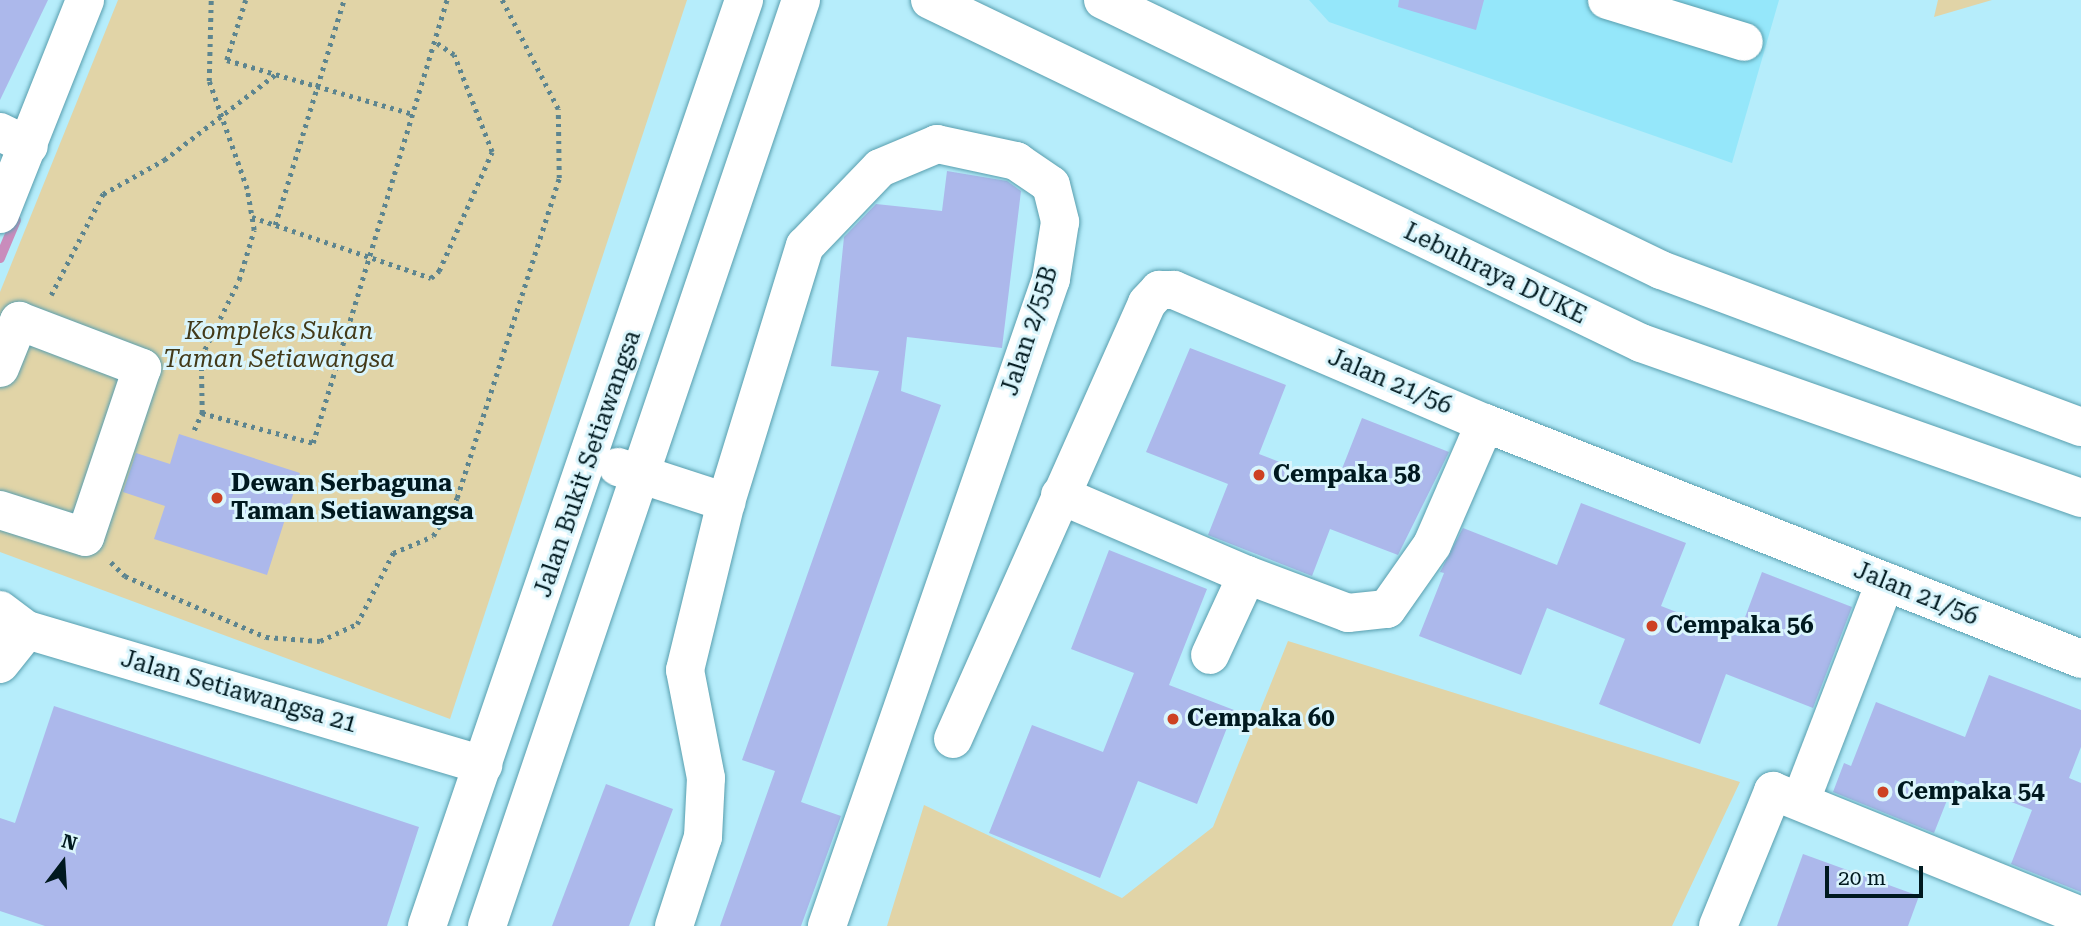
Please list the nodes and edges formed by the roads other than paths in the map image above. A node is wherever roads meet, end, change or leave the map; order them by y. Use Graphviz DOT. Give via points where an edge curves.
graph roads {
  1 [pos="85,0"];
  2 [pos="744,0"];
  3 [pos="930,0"];
  4 [pos="1103,0"];
  5 [pos="1607,0"];
  6 [pos="801,3"];
  7 [pos="1744,42"];
  8 [pos="15,139"];
  9 [pos="0,214"];
  10 [pos="0,368"];
  11 [pos="1485,423"];
  12 [pos="2081,427"];
  13 [pos="592,458"];
  14 [pos="640,474"];
  15 [pos="1060,495"];
  16 [pos="2081,498"];
  17 [pos="726,502"];
  18 [pos="0,510"];
  19 [pos="1247,575"];
  20 [pos="1885,582"];
  21 [pos="13,620"];
  22 [pos="1210,655"];
  23 [pos="2081,659"];
  24 [pos="0,664"];
  25 [pos="953,739"];
  26 [pos="483,765"];
  27 [pos="1801,800"];
  28 [pos="2081,916"];
  29 [pos="426,926"];
  30 [pos="487,926"];
  31 [pos="674,926"];
  32 [pos="827,926"];
  33 [pos="1718,926"];
  1 -- 8 [label="main road"];
  2 -- 13 [label="main road, Jalan Bukit Setiawangsa"];
  3 -- 16 [label="main road, Lebuhraya DUKE" via="1641,344"];
  4 -- 12 [label="main road" via="1661,270"];
  5 -- 7 [label="main road"];
  6 -- 14 [label="main road"];
  8 -- 9 [label="main road"];
  10 -- 18 [label="main road" via="19,321 142,368 85,537"];
  11 -- 15 [label="main road, Jalan 21/56" via="1174,290 1159,290 1147,303"];
  11 -- 19 [label="main road" via="1432,545 1387,609 1348,613"];
  11 -- 20 [label="main road, Jalan 21/56"];
  13 -- 14 [label="main road"];
  13 -- 26 [label="main road, Jalan Bukit Setiawangsa"];
  14 -- 17 [label="main road"];
  14 -- 30 [label="main road"];
  15 -- 19 [label="main road"];
  15 -- 25 [label="main road, Jalan 21/56"];
  17 -- 31 [label="main road, Jalan 2/55B" via="685,670 706,778 703,837"];
  17 -- 32 [label="main road, Jalan 2/55B" via="805,246 829,215 880,168 937,144 1016,161 1051,185 1060,222 1051,279"];
  19 -- 22 [label="main road"];
  20 -- 23 [label="main road, Jalan 21/56"];
  20 -- 27 [label="main road"];
  21 -- 24 [label="main road"];
  21 -- 26 [label="main road, Jalan Setiawangsa 21"];
  26 -- 29 [label="main road, Jalan Bukit Setiawangsa"];
  27 -- 28 [label="main road"];
  27 -- 33 [label="main road" via="1773,791 1767,799"];
}
